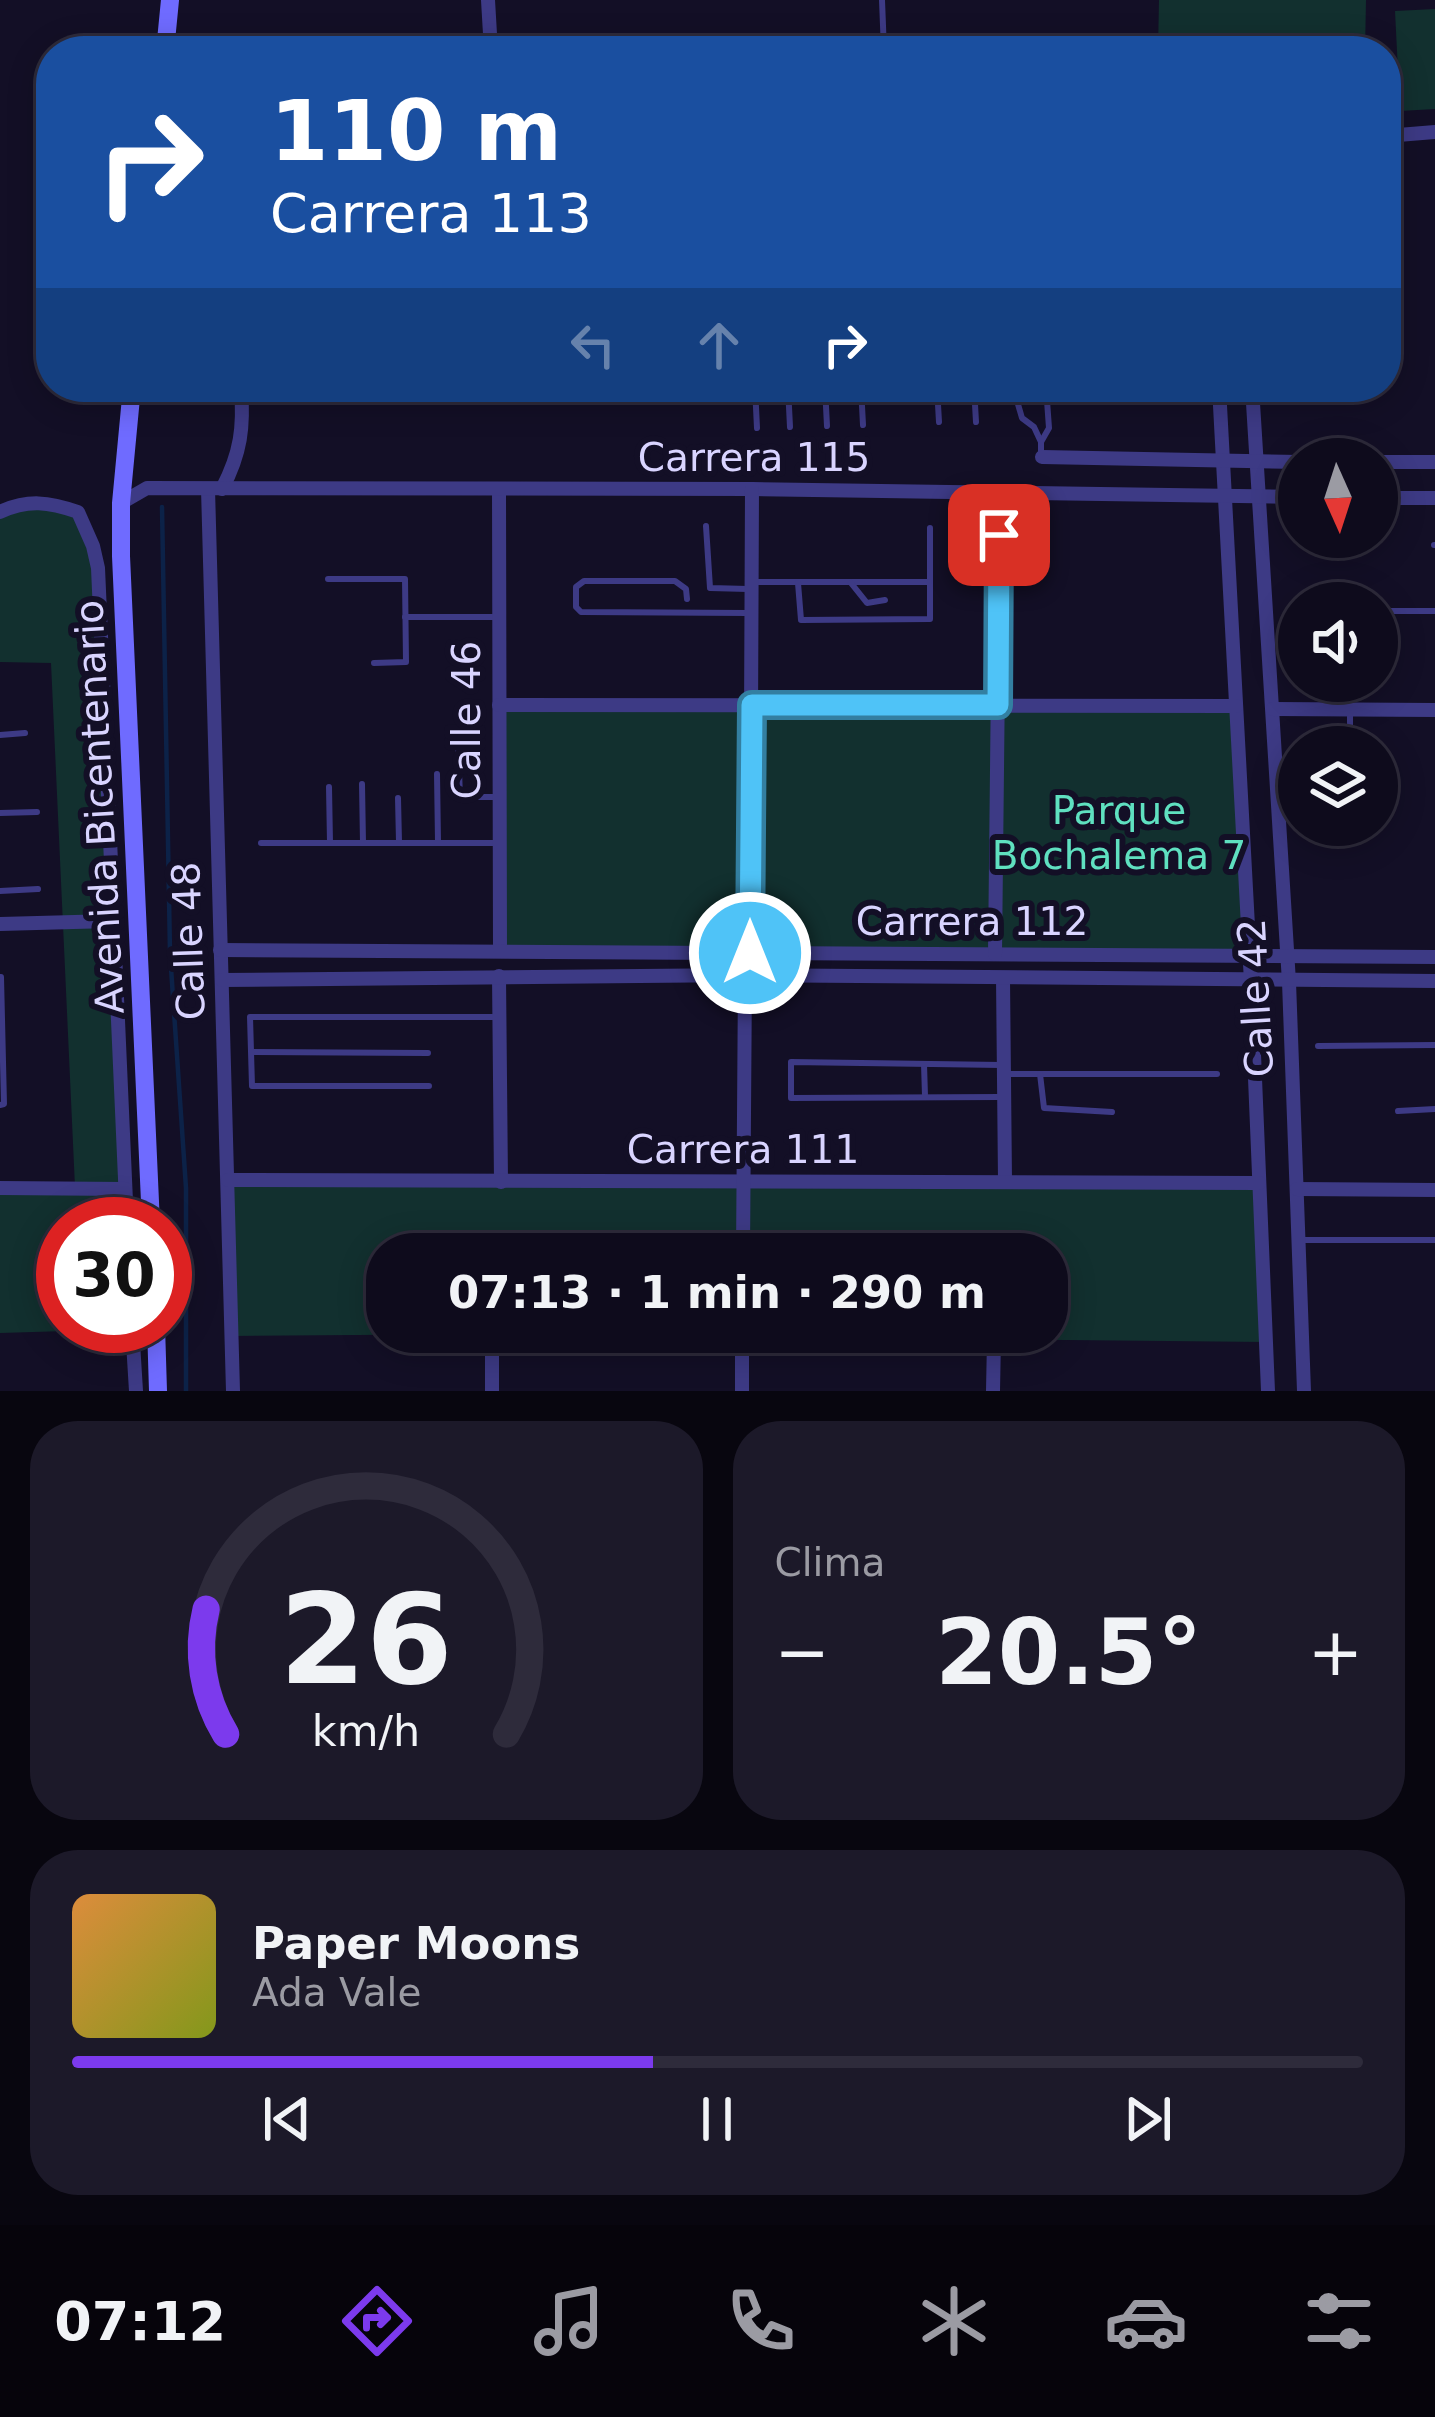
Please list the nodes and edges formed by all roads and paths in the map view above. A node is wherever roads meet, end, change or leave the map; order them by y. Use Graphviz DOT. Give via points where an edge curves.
graph roads {
  1 [pos="170,0"];
  2 [pos="488,0"];
  3 [pos="882,0"];
  4 [pos="166,36"];
  5 [pos="490,36"];
  6 [pos="883,36"];
  7 [pos="1435,132"];
  8 [pos="1401,135"];
  9 [pos="131,402"];
  10 [pos="242,402"];
  11 [pos="756,402"];
  12 [pos="789,402"];
  13 [pos="826,402"];
  14 [pos="862,402"];
  15 [pos="938,402"];
  16 [pos="975,402"];
  17 [pos="1017,402"];
  18 [pos="1047,402"];
  19 [pos="1220,402"];
  20 [pos="1253,402"];
  21 [pos="939,422"];
  22 [pos="976,422"];
  23 [pos="863,425"];
  24 [pos="827,426"];
  25 [pos="790,427"];
  26 [pos="758,428"];
  27 [pos="1041,449"];
  28 [pos="1222,461"];
  29 [pos="1257,462"];
  30 [pos="1278,462"];
  31 [pos="1398,462"];
  32 [pos="1435,462"];
  33 [pos="215,489"];
  34 [pos="499,489"];
  35 [pos="752,489"];
  36 [pos="1000,493"];
  37 [pos="1224,496"];
  38 [pos="1259,497"];
  39 [pos="1278,497"];
  40 [pos="1398,498"];
  41 [pos="1435,498"];
  42 [pos="121,503"];
  43 [pos="0,512"];
  44 [pos="706,526"];
  45 [pos="930,528"];
  46 [pos="328,578"];
  47 [pos="930,582"];
  48 [pos="798,583"];
  49 [pos="851,583"];
  50 [pos="752,586"];
  51 [pos="687,599"];
  52 [pos="885,600"];
  53 [pos="1398,611"];
  54 [pos="1435,611"];
  55 [pos="752,614"];
  56 [pos="405,617"];
  57 [pos="499,617"];
  58 [pos="374,663"];
  59 [pos="499,705"];
  60 [pos="752,705"];
  61 [pos="998,705"];
  62 [pos="1236,706"];
  63 [pos="1273,710"];
  64 [pos="1435,710"];
  65 [pos="1350,711"];
  66 [pos="1350,726"];
  67 [pos="0,734"];
  68 [pos="25,734"];
  69 [pos="458,744"];
  70 [pos="437,774"];
  71 [pos="362,784"];
  72 [pos="329,787"];
  73 [pos="500,797"];
  74 [pos="398,798"];
  75 [pos="37,812"];
  76 [pos="0,813"];
  77 [pos="363,842"];
  78 [pos="399,842"];
  79 [pos="438,842"];
  80 [pos="261,843"];
  81 [pos="330,843"];
  82 [pos="500,843"];
  83 [pos="38,890"];
  84 [pos="0,891"];
  85 [pos="111,921"];
  86 [pos="0,924"];
  87 [pos="220,950"];
  88 [pos="500,952"];
  89 [pos="750,953"];
  90 [pos="995,954"];
  91 [pos="1250,956"];
  92 [pos="1287,957"];
  93 [pos="1435,957"];
  94 [pos="745,975"];
  95 [pos="499,976"];
  96 [pos="1,977"];
  97 [pos="1003,978"];
  98 [pos="222,980"];
  99 [pos="1435,981"];
  100 [pos="1251,982"];
  101 [pos="1288,982"];
  102 [pos="500,1017"];
  103 [pos="1435,1045"];
  104 [pos="1318,1046"];
  105 [pos="251,1052"];
  106 [pos="428,1053"];
  107 [pos="924,1064"];
  108 [pos="1004,1070"];
  109 [pos="1040,1074"];
  110 [pos="1217,1074"];
  111 [pos="429,1086"];
  112 [pos="926,1097"];
  113 [pos="1004,1097"];
  114 [pos="0,1105"];
  115 [pos="1435,1109"];
  116 [pos="1398,1111"];
  117 [pos="1112,1112"];
  118 [pos="228,1180"];
  119 [pos="1005,1181"];
  120 [pos="501,1182"];
  121 [pos="744,1182"];
  122 [pos="1258,1183"];
  123 [pos="0,1188"];
  124 [pos="125,1189"];
  125 [pos="1297,1189"];
  126 [pos="1435,1190"];
  127 [pos="125,1197"];
  128 [pos="150,1197"];
  129 [pos="743,1233"];
  130 [pos="1298,1240"];
  131 [pos="1435,1240"];
  132 [pos="134,1353"];
  133 [pos="157,1353"];
  134 [pos="492,1353"];
  135 [pos="742,1353"];
  136 [pos="994,1353"];
  137 [pos="136,1391"];
  138 [pos="158,1391"];
  139 [pos="233,1391"];
  140 [pos="492,1391"];
  141 [pos="742,1391"];
  142 [pos="993,1391"];
  143 [pos="1268,1391"];
  144 [pos="1304,1391"];
  1 -- 4 [label="main road"];
  2 -- 5 [label="street"];
  3 -- 6 [label="lane"];
  7 -- 8 [label="street"];
  9 -- 42 [label="main road, Avenida Bicentenario"];
  10 -- 33 [label="street" via="238,458"];
  11 -- 26 [label="lane"];
  12 -- 25 [label="lane"];
  13 -- 24 [label="lane"];
  14 -- 23 [label="lane"];
  15 -- 21 [label="lane"];
  16 -- 22 [label="lane"];
  17 -- 27 [label="lane"];
  18 -- 27 [label="lane"];
  19 -- 28 [label="street, Calle 42"];
  20 -- 29 [label="street, Calle 42"];
  27 -- 28 [label="street"];
  28 -- 29 [label="street"];
  28 -- 37 [label="street, Calle 42"];
  29 -- 30 [label="street"];
  29 -- 38 [label="street, Calle 42"];
  31 -- 32 [label="street"];
  33 -- 34 [label="street, Carrera 115"];
  33 -- 42 [label="street, Carrera 115" via="146,488"];
  33 -- 87 [label="street, Calle 48"];
  34 -- 35 [label="street, Carrera 115"];
  34 -- 57 [label="street, Calle 46"];
  35 -- 36 [label="street, Carrera 115"];
  35 -- 50 [label="street"];
  36 -- 37 [label="street, Carrera 115"];
  36 -- 61 [label="street"];
  37 -- 38 [label="street, Carrera 115"];
  37 -- 62 [label="street, Calle 42"];
  38 -- 39 [label="street, Carrera 115"];
  38 -- 63 [label="street, Calle 42"];
  40 -- 41 [label="street"];
  42 -- 128 [label="main road, Avenida Bicentenario"];
  43 -- 85 [label="street, Calle 48" via="49,502 78,512 93,546"];
  44 -- 50 [label="lane" via="710,588"];
  45 -- 47 [label="lane"];
  46 -- 56 [label="lane" via="405,579"];
  47 -- 48 [label="lane" via="930,620 801,620"];
  47 -- 49 [label="lane"];
  48 -- 49 [label="lane"];
  48 -- 50 [label="lane"];
  49 -- 52 [label="lane" via="867,603"];
  50 -- 55 [label="street"];
  51 -- 55 [label="lane" via="675,581 576,587 581,612"];
  53 -- 54 [label="lane"];
  55 -- 60 [label="street"];
  56 -- 57 [label="lane"];
  56 -- 58 [label="lane" via="406,662"];
  57 -- 59 [label="street, Calle 46"];
  59 -- 60 [label="street"];
  59 -- 73 [label="street, Calle 46"];
  60 -- 61 [label="street"];
  60 -- 89 [label="street"];
  61 -- 62 [label="street"];
  61 -- 90 [label="street"];
  62 -- 91 [label="street, Calle 42"];
  63 -- 65 [label="street"];
  63 -- 92 [label="street, Calle 42"];
  64 -- 65 [label="street"];
  65 -- 66 [label="lane"];
  67 -- 68 [label="lane"];
  69 -- 73 [label="lane" via="460,797"];
  70 -- 79 [label="lane"];
  71 -- 77 [label="lane"];
  72 -- 81 [label="lane"];
  73 -- 82 [label="street, Calle 46"];
  74 -- 78 [label="lane"];
  75 -- 76 [label="lane"];
  77 -- 78 [label="lane"];
  77 -- 81 [label="lane"];
  78 -- 79 [label="lane"];
  79 -- 82 [label="lane"];
  80 -- 81 [label="lane"];
  82 -- 88 [label="street, Calle 46"];
  83 -- 84 [label="lane"];
  85 -- 86 [label="street"];
  85 -- 124 [label="street, Calle 48"];
  87 -- 88 [label="street, Carrera 112"];
  87 -- 98 [label="street, Calle 48"];
  88 -- 89 [label="street, Carrera 112"];
  89 -- 90 [label="street, Carrera 112"];
  90 -- 91 [label="street, Carrera 112"];
  91 -- 92 [label="street, Carrera 112"];
  91 -- 100 [label="street, Calle 42"];
  92 -- 93 [label="street, Carrera 112"];
  92 -- 101 [label="street, Calle 42"];
  94 -- 95 [label="street, Carrera 112"];
  94 -- 97 [label="street, Carrera 112"];
  94 -- 121 [label="street"];
  95 -- 98 [label="street, Carrera 112"];
  95 -- 102 [label="street"];
  96 -- 114 [label="lane"];
  97 -- 100 [label="street, Carrera 112"];
  97 -- 108 [label="street"];
  98 -- 118 [label="street, Calle 48"];
  99 -- 101 [label="street, Carrera 112"];
  100 -- 101 [label="street, Carrera 112"];
  100 -- 122 [label="street, Calle 42"];
  101 -- 125 [label="street, Calle 42"];
  102 -- 105 [label="lane" via="250,1017"];
  102 -- 120 [label="street"];
  103 -- 104 [label="lane"];
  105 -- 106 [label="lane"];
  105 -- 111 [label="lane" via="252,1086"];
  107 -- 108 [label="lane"];
  107 -- 112 [label="lane"];
  107 -- 112 [label="lane" via="791,1062 791,1098"];
  108 -- 109 [label="lane"];
  108 -- 113 [label="street"];
  109 -- 110 [label="lane"];
  109 -- 117 [label="lane" via="1044,1108"];
  112 -- 113 [label="lane"];
  113 -- 119 [label="street"];
  115 -- 116 [label="lane"];
  118 -- 120 [label="street, Carrera 111"];
  118 -- 139 [label="street, Calle 48"];
  119 -- 121 [label="street, Carrera 111"];
  119 -- 122 [label="street, Carrera 111"];
  120 -- 121 [label="street, Carrera 111"];
  121 -- 129 [label="street"];
  122 -- 143 [label="street, Calle 42"];
  123 -- 124 [label="street"];
  124 -- 127 [label="street, Calle 48"];
  125 -- 126 [label="street"];
  125 -- 130 [label="street, Calle 42"];
  130 -- 131 [label="lane"];
  130 -- 144 [label="street, Calle 42"];
  132 -- 137 [label="street"];
  133 -- 138 [label="main road"];
  134 -- 140 [label="street"];
  135 -- 141 [label="street"];
  136 -- 142 [label="street"];
}
